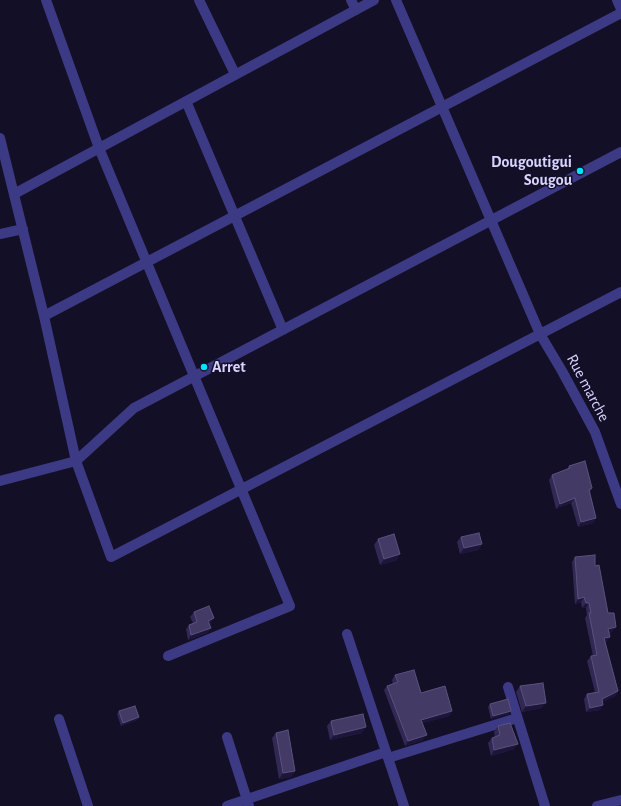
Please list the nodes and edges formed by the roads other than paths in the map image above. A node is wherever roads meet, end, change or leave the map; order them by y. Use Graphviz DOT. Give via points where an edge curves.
graph roads {
  1 [pos="46,0"];
  2 [pos="199,0"];
  3 [pos="350,0"];
  4 [pos="374,0"];
  5 [pos="396,0"];
  6 [pos="617,0"];
  7 [pos="621,8"];
  8 [pos="356,10"];
  9 [pos="621,13"];
  10 [pos="235,74"];
  11 [pos="186,101"];
  12 [pos="442,107"];
  13 [pos="0,138"];
  14 [pos="98,148"];
  15 [pos="621,152"];
  16 [pos="14,194"];
  17 [pos="235,216"];
  18 [pos="491,220"];
  19 [pos="22,229"];
  20 [pos="0,234"];
  21 [pos="146,262"];
  22 [pos="621,292"];
  23 [pos="44,316"];
  24 [pos="283,330"];
  25 [pos="540,334"];
  26 [pos="194,376"];
  27 [pos="76,461"];
  28 [pos="0,481"];
  29 [pos="242,489"];
  30 [pos="621,504"];
  31 [pos="347,634"];
  32 [pos="168,656"];
  33 [pos="508,687"];
  34 [pos="517,718"];
  35 [pos="59,719"];
  36 [pos="226,737"];
  37 [pos="387,755"];
  38 [pos="621,800"];
  39 [pos="248,803"];
  40 [pos="88,806"];
  41 [pos="227,806"];
  42 [pos="404,806"];
  43 [pos="545,806"];
  44 [pos="597,806"];
  1 -- 14 [label="street"];
  2 -- 10 [label="street"];
  3 -- 8 [label="street"];
  4 -- 8 [label="street"];
  5 -- 12 [label="street, Rue marche"];
  6 -- 7 [label="street"];
  8 -- 10 [label="street"];
  9 -- 12 [label="street"];
  10 -- 11 [label="street"];
  11 -- 14 [label="street"];
  11 -- 17 [label="street"];
  12 -- 17 [label="street"];
  12 -- 18 [label="street, Rue marche"];
  13 -- 16 [label="street"];
  14 -- 16 [label="street"];
  14 -- 21 [label="street"];
  15 -- 18 [label="street"];
  16 -- 19 [label="street"];
  17 -- 21 [label="street"];
  17 -- 24 [label="street"];
  18 -- 24 [label="street"];
  18 -- 25 [label="street, Rue marche"];
  19 -- 20 [label="street"];
  19 -- 23 [label="street"];
  21 -- 23 [label="street"];
  21 -- 26 [label="street"];
  22 -- 25 [label="street"];
  23 -- 27 [label="street"];
  24 -- 26 [label="street"];
  25 -- 29 [label="street"];
  25 -- 30 [label="street, Rue marche" via="595,432"];
  26 -- 27 [label="street" via="134,408"];
  26 -- 29 [label="street"];
  27 -- 28 [label="street"];
  27 -- 29 [label="street" via="111,557"];
  29 -- 32 [label="street" via="290,606"];
  31 -- 37 [label="street"];
  33 -- 34 [label="street"];
  34 -- 37 [label="street"];
  34 -- 43 [label="street"];
  35 -- 40 [label="street"];
  36 -- 39 [label="street"];
  37 -- 39 [label="street"];
  37 -- 42 [label="street"];
  38 -- 44 [label="street"];
  39 -- 41 [label="street"];
}
